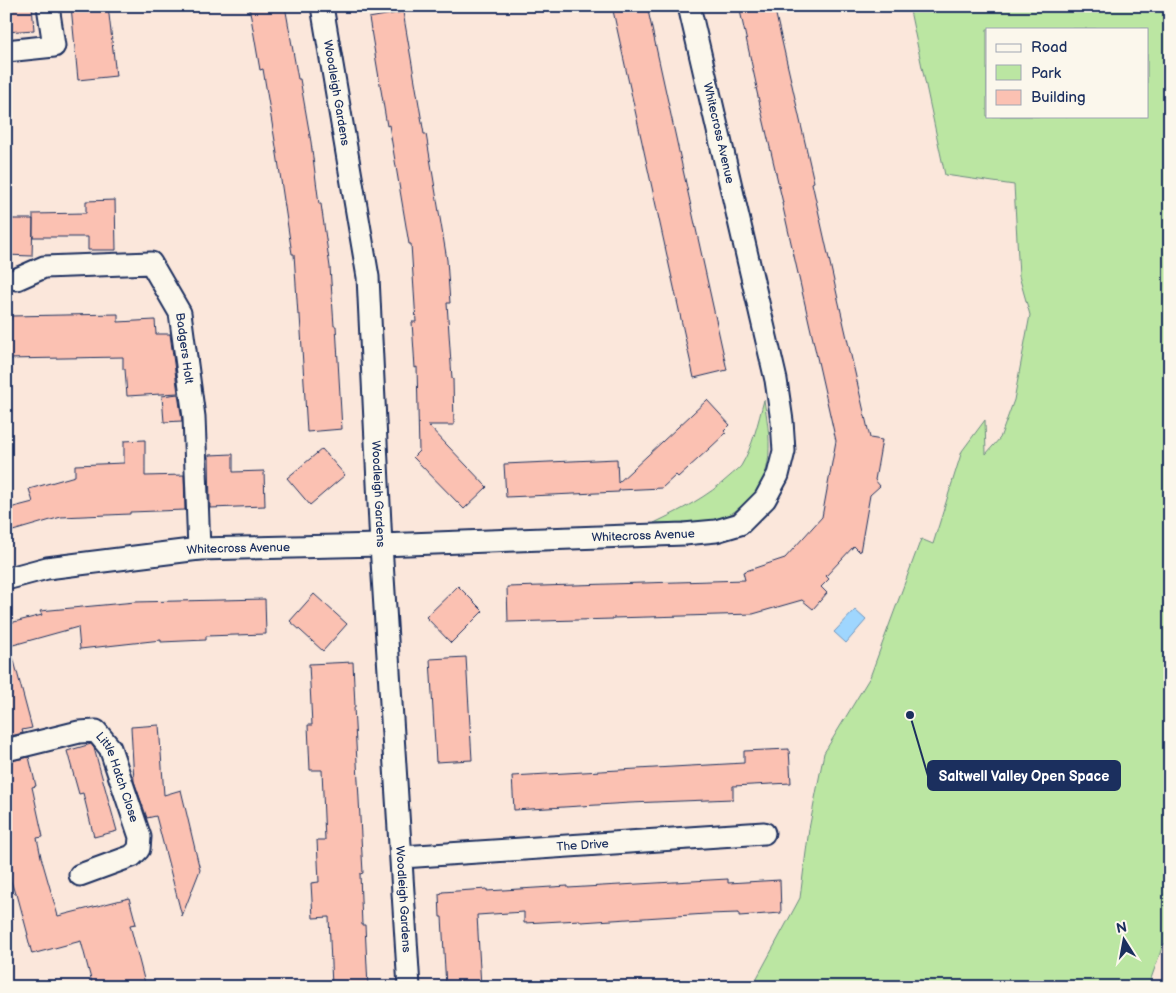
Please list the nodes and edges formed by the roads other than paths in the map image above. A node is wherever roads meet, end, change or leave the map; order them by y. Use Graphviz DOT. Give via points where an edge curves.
graph roads {
  1 [pos="48,6"];
  2 [pos="322,6"];
  3 [pos="689,6"];
  4 [pos="6,51"];
  5 [pos="17,278"];
  6 [pos="382,545"];
  7 [pos="199,548"];
  8 [pos="6,579"];
  9 [pos="6,750"];
  10 [pos="764,833"];
  11 [pos="402,857"];
  12 [pos="80,875"];
  13 [pos="409,987"];
  1 -- 4 [label="street" via="54,46"];
  2 -- 6 [label="street, Woodleigh Gardens" via="368,277"];
  3 -- 6 [label="street, Whitecross Avenue" via="782,421 784,451 778,475 765,499 740,524 716,531"];
  5 -- 7 [label="street, Badgers Holt" via="44,266 151,263 180,313 194,417"];
  6 -- 7 [label="street, Whitecross Avenue"];
  6 -- 11 [label="street, Woodleigh Gardens"];
  7 -- 8 [label="street, Whitecross Avenue" via="47,568"];
  9 -- 12 [label="street, Little Hatch Close" via="79,732 96,731 110,748 140,836 140,848 132,856"];
  10 -- 11 [label="street, The Drive"];
  11 -- 13 [label="street, Woodleigh Gardens"];
}
